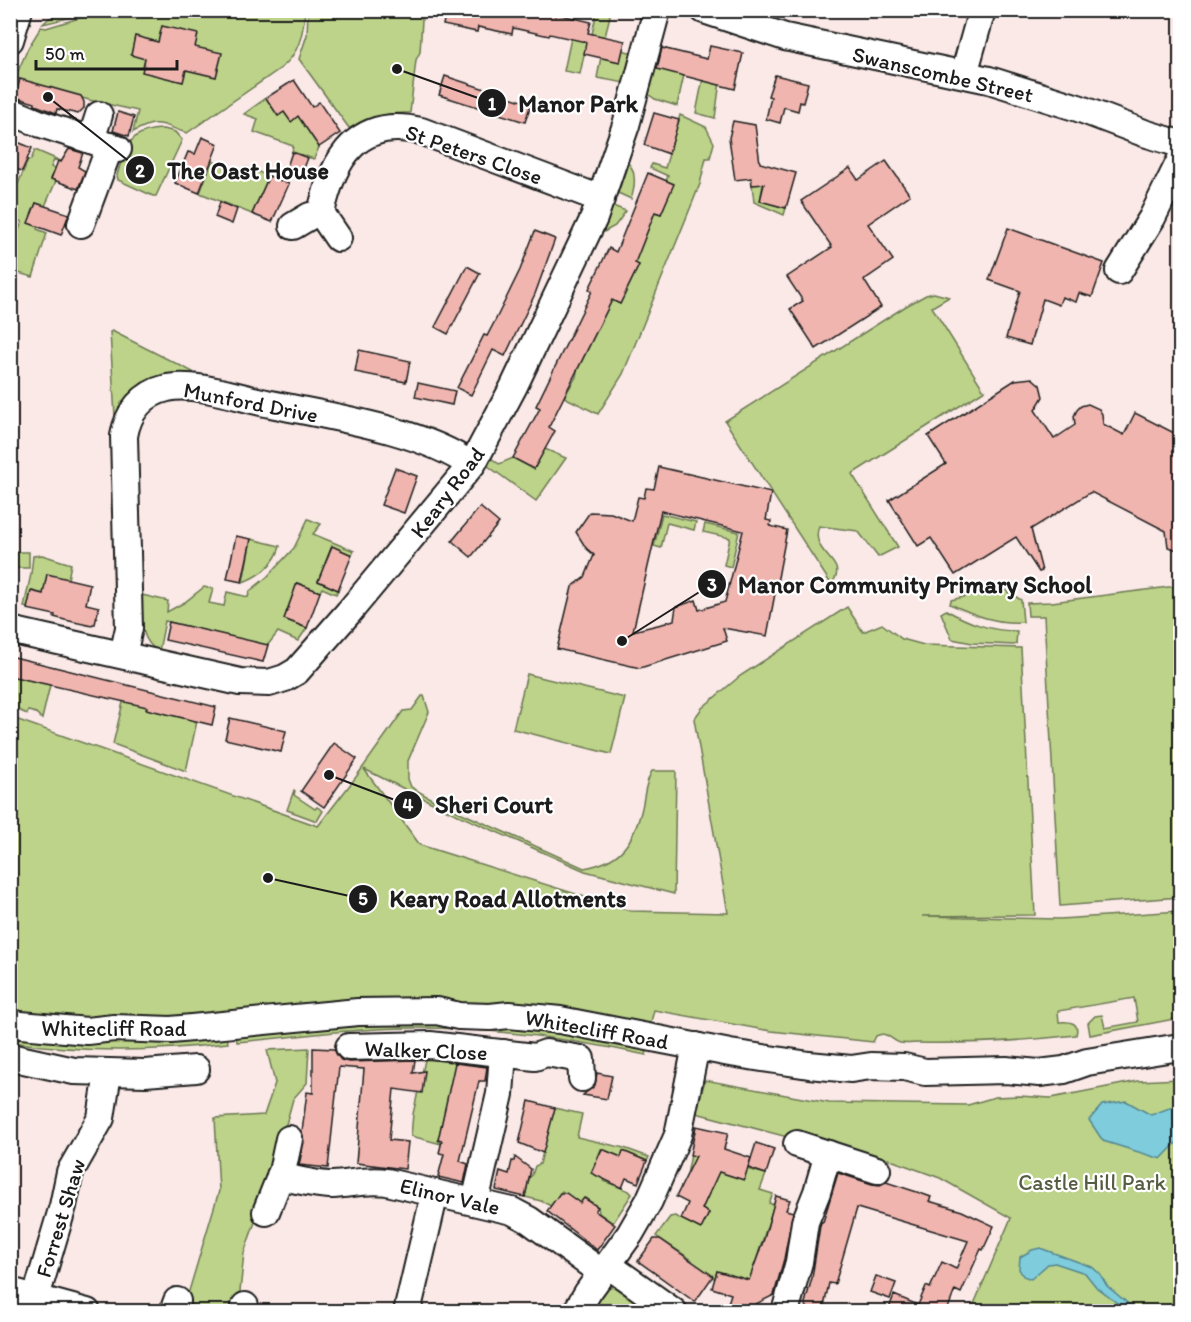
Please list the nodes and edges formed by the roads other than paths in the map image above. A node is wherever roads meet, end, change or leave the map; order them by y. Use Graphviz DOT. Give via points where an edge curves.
graph roads {
  1 [pos="19,10"];
  2 [pos="657,10"];
  3 [pos="982,10"];
  4 [pos="713,12"];
  5 [pos="10,40"];
  6 [pos="963,74"];
  7 [pos="10,111"];
  8 [pos="99,115"];
  9 [pos="1180,144"];
  10 [pos="106,145"];
  11 [pos="1180,161"];
  12 [pos="601,199"];
  13 [pos="321,213"];
  14 [pos="81,224"];
  15 [pos="293,226"];
  16 [pos="338,238"];
  17 [pos="1119,271"];
  18 [pos="471,465"];
  19 [pos="10,630"];
  20 [pos="123,655"];
  21 [pos="10,1024"];
  22 [pos="696,1046"];
  23 [pos="349,1047"];
  24 [pos="1180,1047"];
  25 [pos="503,1053"];
  26 [pos="10,1058"];
  27 [pos="196,1069"];
  28 [pos="108,1073"];
  29 [pos="582,1078"];
  30 [pos="289,1139"];
  31 [pos="797,1144"];
  32 [pos="828,1154"];
  33 [pos="877,1170"];
  34 [pos="280,1176"];
  35 [pos="435,1193"];
  36 [pos="475,1202"];
  37 [pos="266,1212"];
  38 [pos="605,1269"];
  39 [pos="10,1292"];
  40 [pos="36,1298"];
  41 [pos="87,1311"];
  42 [pos="407,1311"];
  43 [pos="576,1311"];
  44 [pos="674,1311"];
  45 [pos="785,1311"];
  1 -- 5 [label="street"];
  2 -- 12 [label="street, Keary Road"];
  3 -- 6 [label="street"];
  4 -- 6 [label="street, Swanscombe Street" via="785,37"];
  6 -- 9 [label="street, Swanscombe Street"];
  7 -- 10 [label="street"];
  8 -- 10 [label="street"];
  10 -- 14 [label="street"];
  11 -- 17 [label="street" via="1152,218"];
  12 -- 13 [label="street, St Peters Close" via="421,131 394,127 370,133 349,148 333,171"];
  12 -- 18 [label="street, Keary Road" via="493,429"];
  13 -- 15 [label="street"];
  13 -- 16 [label="street"];
  18 -- 20 [label="street, Keary Road" via="349,612 290,676 269,683 240,682"];
  18 -- 20 [label="street, Munford Drive" via="448,451 371,426 186,387 151,394 131,413 124,436 129,630"];
  19 -- 20 [label="street, Keary Road"];
  21 -- 22 [label="street, Whitecliff Road" via="87,1031 171,1030 358,1012 437,1011 459,1016 560,1020"];
  22 -- 24 [label="street, Whitecliff Road" via="844,1068 1028,1073 1064,1070 1086,1062"];
  22 -- 38 [label="street" via="676,1140 641,1215"];
  23 -- 25 [label="street, Walker Close" via="430,1045"];
  25 -- 29 [label="street, Walker Close" via="535,1057 546,1053 581,1059"];
  25 -- 36 [label="street, Walker Close" via="500,1094"];
  26 -- 28 [label="street" via="69,1071"];
  27 -- 28 [label="street"];
  28 -- 40 [label="street, Forrest Shaw" via="101,1118 72,1168"];
  30 -- 34 [label="street"];
  31 -- 32 [label="street"];
  32 -- 33 [label="street"];
  32 -- 45 [label="street" via="805,1222"];
  34 -- 35 [label="street, Elinor Vale" via="327,1185 381,1181"];
  34 -- 37 [label="street"];
  35 -- 36 [label="street, Elinor Vale"];
  35 -- 42 [label="street"];
  36 -- 38 [label="street, Elinor Vale" via="520,1215"];
  38 -- 43 [label="street"];
  38 -- 44 [label="street, Elinor Vale"];
  39 -- 40 [label="street, Forrest Shaw"];
  40 -- 41 [label="street, Forrest Shaw"];
}
